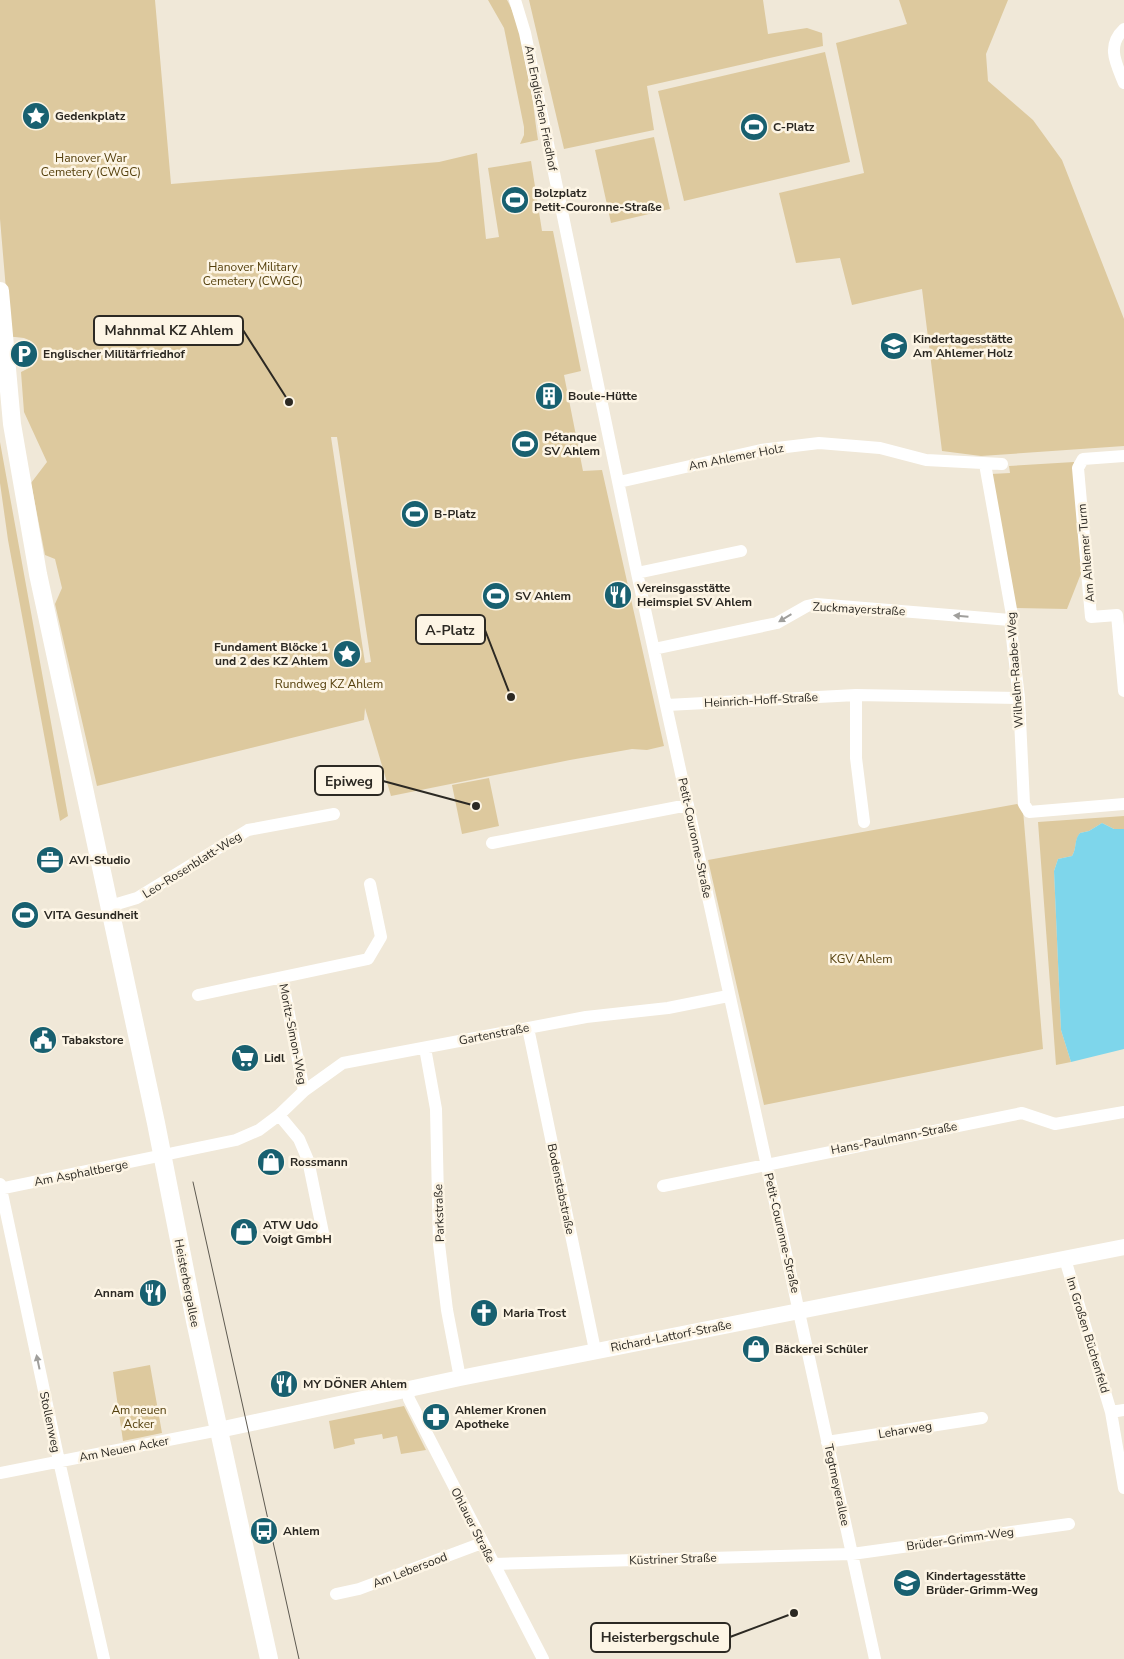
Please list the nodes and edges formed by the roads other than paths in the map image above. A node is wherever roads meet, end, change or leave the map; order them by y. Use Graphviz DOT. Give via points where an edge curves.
graph roads {
  1 [pos="515,0"];
  2 [pos="1124,29"];
  3 [pos="1124,83"];
  4 [pos="0,291"];
  5 [pos="594,364"];
  6 [pos="1124,456"];
  7 [pos="985,464"];
  8 [pos="1002,464"];
  9 [pos="618,482"];
  10 [pos="741,550"];
  11 [pos="637,573"];
  12 [pos="1010,620"];
  13 [pos="654,649"];
  14 [pos="1124,690"];
  15 [pos="856,695"];
  16 [pos="1019,698"];
  17 [pos="666,705"];
  18 [pos="1124,804"];
  19 [pos="688,805"];
  20 [pos="334,814"];
  21 [pos="864,822"];
  22 [pos="492,843"];
  23 [pos="370,884"];
  24 [pos="110,906"];
  25 [pos="282,978"];
  26 [pos="198,994"];
  27 [pos="728,996"];
  28 [pos="528,1028"];
  29 [pos="425,1048"];
  30 [pos="304,1091"];
  31 [pos="1124,1112"];
  32 [pos="279,1115"];
  33 [pos="162,1155"];
  34 [pos="766,1164"];
  35 [pos="664,1186"];
  36 [pos="0,1187"];
  37 [pos="323,1233"];
  38 [pos="1124,1247"];
  39 [pos="1065,1259"];
  40 [pos="799,1311"];
  41 [pos="595,1350"];
  42 [pos="460,1378"];
  43 [pos="407,1389"];
  44 [pos="1118,1411"];
  45 [pos="982,1418"];
  46 [pos="219,1430"];
  47 [pos="827,1442"];
  48 [pos="58,1461"];
  49 [pos="0,1473"];
  50 [pos="1124,1488"];
  51 [pos="1069,1524"];
  52 [pos="482,1543"];
  53 [pos="852,1554"];
  54 [pos="494,1564"];
  55 [pos="336,1594"];
  56 [pos="104,1659"];
  57 [pos="270,1659"];
  58 [pos="543,1659"];
  59 [pos="875,1659"];
  1 -- 5 [label="street, Am Englischen Friedhof" via="525,32"];
  2 -- 3 [label="street" via="1116,37 1113,53"];
  4 -- 24 [label="main road, Heisterbergallee" via="19,478"];
  5 -- 9 [label="street, Petit-Couronne-Straße"];
  6 -- 14 [label="street, Am Ahlemer Turm" via="1083,459 1078,468 1091,616 1118,615"];
  7 -- 8 [label="street, Am Ahlemer Holz"];
  7 -- 9 [label="street, Am Ahlemer Holz" via="926,460 880,448 819,444 760,450"];
  7 -- 12 [label="street, Wilhelm-Raabe-Weg" via="1012,615"];
  9 -- 11 [label="street, Petit-Couronne-Straße"];
  10 -- 11 [label="street"];
  11 -- 13 [label="street, Petit-Couronne-Straße"];
  12 -- 13 [label="street, Zuckmayerstraße, one-way" via="816,604 777,623"];
  12 -- 16 [label="street, Wilhelm-Raabe-Weg"];
  13 -- 17 [label="street, Petit-Couronne-Straße"];
  15 -- 16 [label="street, Heinrich-Hoff-Straße"];
  15 -- 17 [label="street, Heinrich-Hoff-Straße"];
  15 -- 21 [label="street" via="856,758"];
  16 -- 18 [label="street, Wilhelm-Raabe-Weg" via="1024,804 1029,812"];
  17 -- 19 [label="street, Petit-Couronne-Straße"];
  19 -- 22 [label="street"];
  19 -- 27 [label="street, Petit-Couronne-Straße"];
  20 -- 24 [label="street, Leo-Rosenblatt-Weg" via="248,830 137,898"];
  23 -- 25 [label="street, Moritz-Simon-Weg" via="381,937 368,958"];
  24 -- 33 [label="main road, Heisterbergallee"];
  25 -- 26 [label="street, Moritz-Simon-Weg"];
  25 -- 30 [label="street, Moritz-Simon-Weg"];
  27 -- 28 [label="street, Gartenstraße"];
  27 -- 34 [label="street, Petit-Couronne-Straße"];
  28 -- 29 [label="street, Gartenstraße"];
  28 -- 41 [label="street, Bodenstabstraße"];
  29 -- 30 [label="street, Gartenstraße" via="343,1063"];
  29 -- 42 [label="street, Parkstraße" via="436,1110 439,1244"];
  30 -- 32 [label="street, Gartenstraße"];
  31 -- 34 [label="street, Hans-Paulmann-Straße" via="1055,1124 1022,1113"];
  32 -- 33 [label="street, Gartenstraße" via="259,1130 236,1140"];
  32 -- 37 [label="street" via="299,1139 308,1160"];
  33 -- 36 [label="street, Am Asphaltberge"];
  33 -- 46 [label="main road, Heisterbergallee"];
  34 -- 35 [label="street, Hans-Paulmann-Straße"];
  34 -- 40 [label="street, Petit-Couronne-Straße"];
  48 -- 36 [label="street, Stollenweg, one-way"];
  38 -- 39 [label="street, Richard-Lattorf-Straße"];
  39 -- 40 [label="street, Richard-Lattorf-Straße"];
  39 -- 44 [label="street, Im Großen Büchenfeld"];
  40 -- 41 [label="street, Richard-Lattorf-Straße"];
  40 -- 47 [label="street, Tegtmeyerallee"];
  41 -- 42 [label="street, Richard-Lattorf-Straße"];
  42 -- 43 [label="street, Richard-Lattorf-Straße"];
  43 -- 46 [label="street, Richard-Lattorf-Straße"];
  43 -- 52 [label="street, Ohlauer Straße" via="409,1400"];
  44 -- 50 [label="street, Im Großen Büchenfeld"];
  45 -- 47 [label="street, Leharweg"];
  46 -- 48 [label="street, Am Neuen Acker"];
  46 -- 57 [label="main road, Heisterbergallee"];
  47 -- 53 [label="street, Tegtmeyerallee"];
  48 -- 49 [label="street, Am Neuen Acker"];
  48 -- 56 [label="street, Stollenweg"];
  51 -- 53 [label="street, Brüder-Grimm-Weg"];
  52 -- 54 [label="street, Ohlauer Straße"];
  52 -- 55 [label="street, Am Lebersood" via="359,1589"];
  53 -- 54 [label="street, Küstriner Straße"];
  53 -- 59 [label="street, Tegtmeyerallee"];
  54 -- 58 [label="street, Ohlauer Straße"];
}
